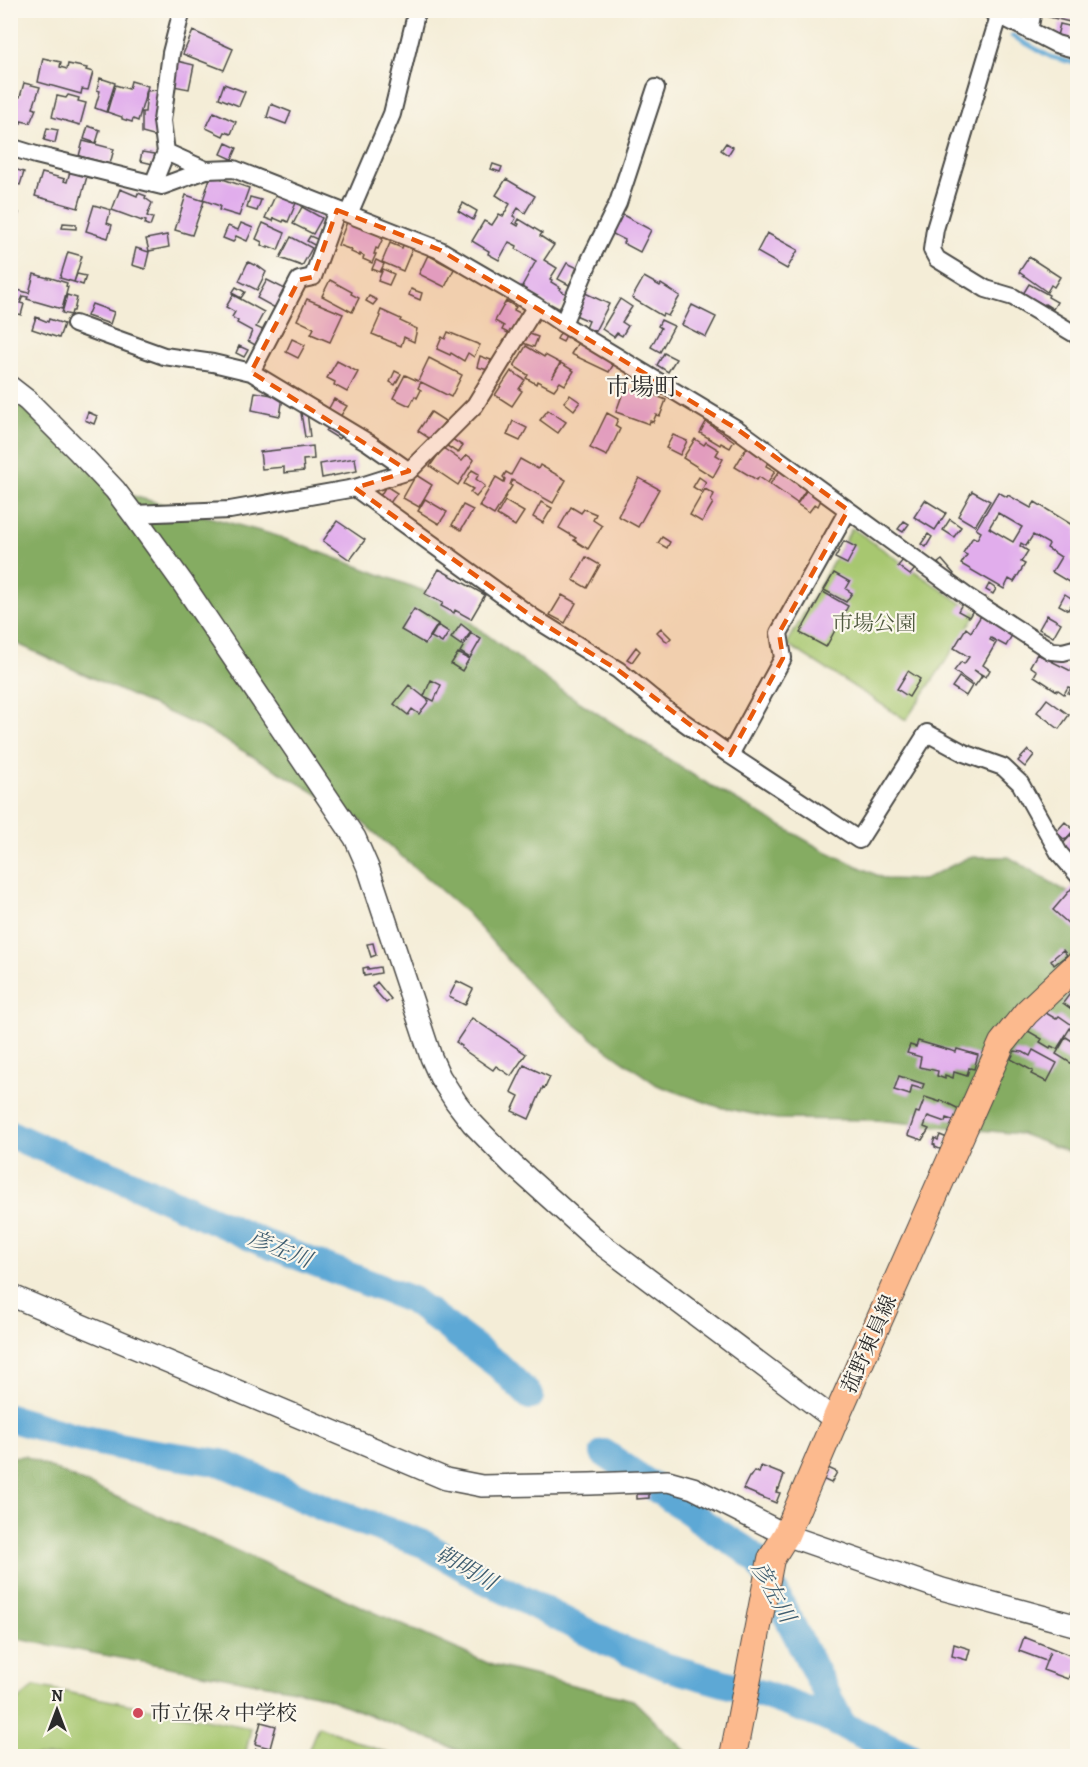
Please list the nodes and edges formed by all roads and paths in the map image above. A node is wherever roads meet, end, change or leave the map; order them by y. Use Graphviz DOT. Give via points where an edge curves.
graph roads {
  1 [pos="182,10"];
  2 [pos="417,10"];
  3 [pos="1034,10"];
  4 [pos="994,13"];
  5 [pos="1029,31"];
  6 [pos="1077,50"];
  7 [pos="656,88"];
  8 [pos="10,147"];
  9 [pos="166,152"];
  10 [pos="206,170"];
  11 [pos="153,184"];
  12 [pos="343,212"];
  13 [pos="536,306"];
  14 [pos="75,324"];
  15 [pos="563,324"];
  16 [pos="1077,336"];
  17 [pos="251,372"];
  18 [pos="10,387"];
  19 [pos="409,471"];
  20 [pos="355,488"];
  21 [pos="848,510"];
  22 [pos="134,514"];
  23 [pos="1077,648"];
  24 [pos="730,755"];
  25 [pos="1077,875"];
  26 [pos="1077,964"];
  27 [pos="10,1295"];
  28 [pos="835,1420"];
  29 [pos="786,1535"];
  30 [pos="1077,1626"];
  31 [pos="733,1756"];
  1 -- 9 [label="street" via="171,53 162,121"];
  2 -- 12 [label="street" via="392,114"];
  3 -- 5 [label="street"];
  4 -- 5 [label="street"];
  4 -- 16 [label="street" via="932,250 937,259 986,289 1013,297"];
  5 -- 6 [label="street"];
  7 -- 15 [label="street" via="618,203"];
  8 -- 11 [label="street"];
  9 -- 10 [label="street"];
  9 -- 11 [label="street"];
  10 -- 11 [label="street" via="162,186"];
  10 -- 12 [label="street" via="234,169"];
  12 -- 13 [label="street" via="440,250"];
  12 -- 17 [label="street" via="314,277 299,280"];
  13 -- 15 [label="street"];
  13 -- 19 [label="street" via="475,405"];
  14 -- 17 [label="street" via="164,356"];
  15 -- 21 [label="street" via="737,429"];
  17 -- 19 [label="street"];
  18 -- 22 [label="street" via="77,450"];
  19 -- 20 [label="street"];
  20 -- 22 [label="street" via="230,510"];
  20 -- 24 [label="street" via="534,618 618,670"];
  21 -- 23 [label="street" via="969,598 1051,651"];
  21 -- 24 [label="street" via="779,633 783,658"];
  22 -- 28 [label="street" via="355,838 431,1057 472,1123 600,1243"];
  24 -- 25 [label="street" via="859,840 927,733 1003,768 1020,783 1059,853"];
  26 -- 28 [label="main road, 菰野東員線" via="1026,1013 1002,1043"];
  27 -- 29 [label="street" via="446,1479 482,1486 668,1481 693,1488"];
  28 -- 29 [label="main road, 菰野東員線"];
  29 -- 30 [label="street" via="942,1589"];
  29 -- 31 [label="main road, 菰野東員線" via="771,1559"];
}
